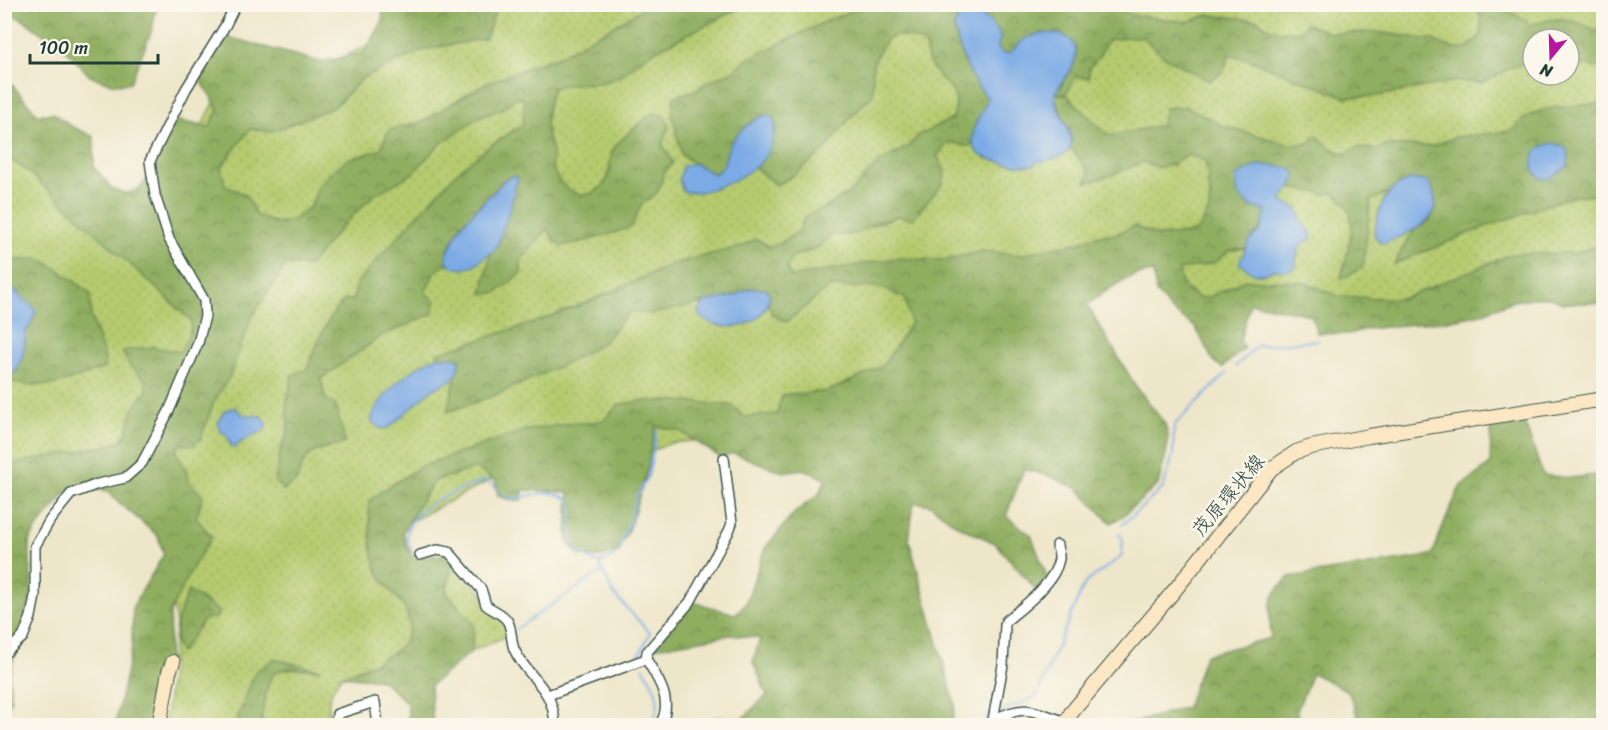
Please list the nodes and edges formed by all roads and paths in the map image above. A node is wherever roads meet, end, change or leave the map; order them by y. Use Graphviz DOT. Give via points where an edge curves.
graph roads {
  1 [pos="236,4"];
  2 [pos="1604,399"];
  3 [pos="724,458"];
  4 [pos="1057,545"];
  5 [pos="420,555"];
  6 [pos="4,654"];
  7 [pos="646,659"];
  8 [pos="173,662"];
  9 [pos="549,695"];
  10 [pos="991,723"];
  11 [pos="1066,724"];
  12 [pos="159,726"];
  13 [pos="336,726"];
  14 [pos="378,726"];
  15 [pos="555,726"];
  16 [pos="659,726"];
  1 -- 6 [label="street" via="190,81 150,161 155,195 169,239 204,300 205,316 198,343 142,463 125,478 70,494 50,520 35,546 31,617 23,637"];
  2 -- 11 [label="main road, 茂原環状線" via="1369,436 1296,452 1271,469 1082,698"];
  3 -- 7 [label="street" via="732,523 729,531 690,602 657,638"];
  4 -- 10 [label="street" via="1059,560 1054,571 1032,601 1004,626 1003,665"];
  5 -- 9 [label="street" via="437,550 449,552 481,589 486,605 508,622 520,660"];
  7 -- 9 [label="street"];
  7 -- 16 [label="street" via="666,699"];
  8 -- 12 [label="main road"];
  9 -- 15 [label="street"];
  10 -- 11 [label="street" via="1014,711 1029,709"];
  13 -- 14 [label="street" via="337,714 375,702"];
}
